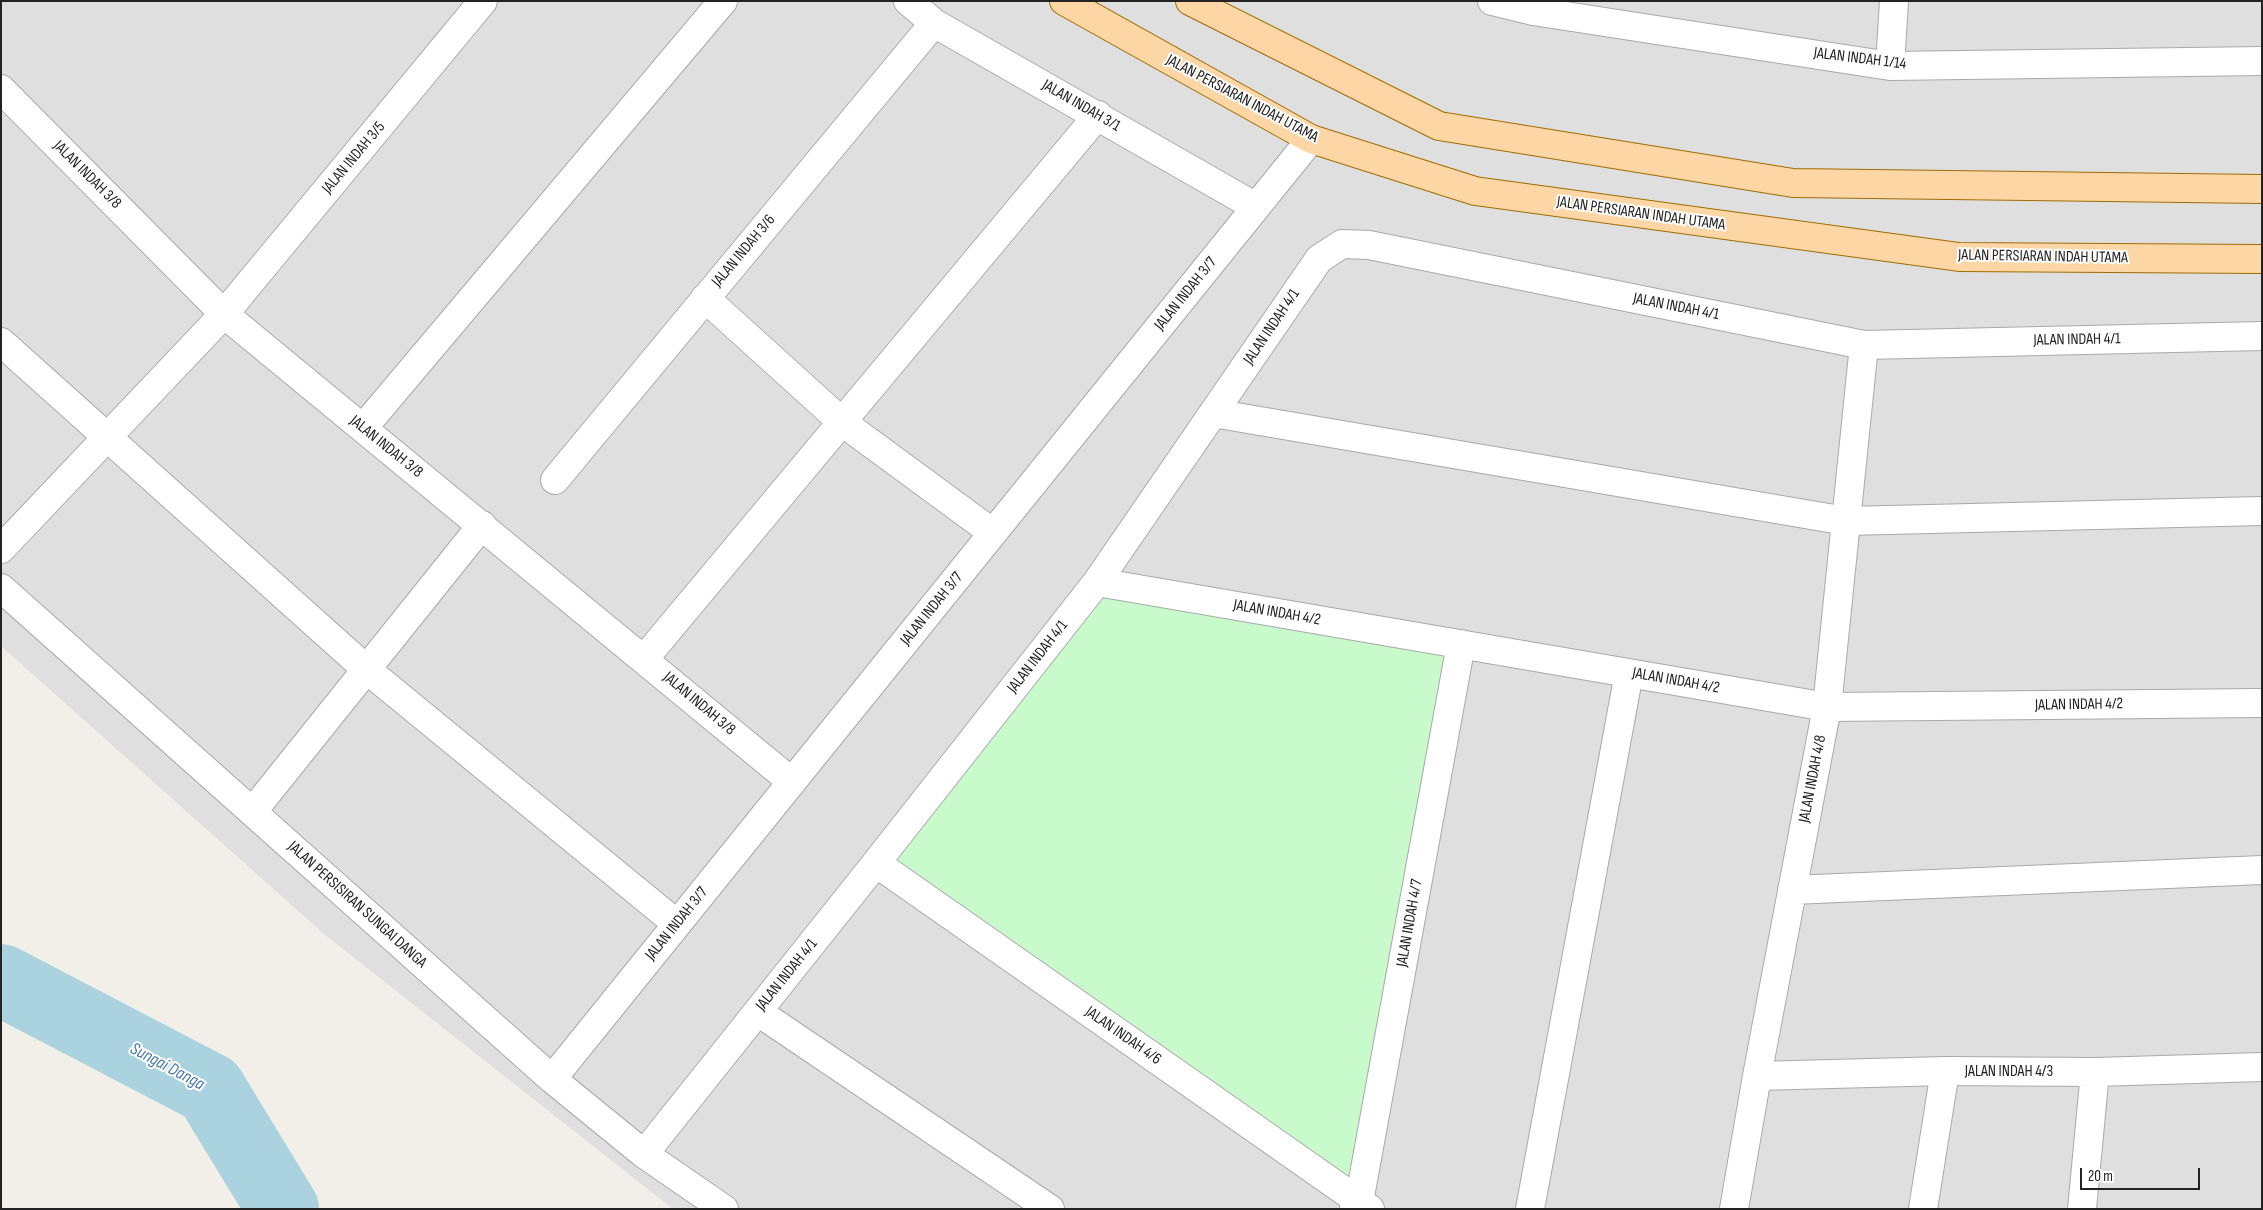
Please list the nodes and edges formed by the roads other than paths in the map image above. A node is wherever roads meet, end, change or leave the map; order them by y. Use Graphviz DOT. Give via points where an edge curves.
graph roads {
  1 [pos="483,1"];
  2 [pos="723,1"];
  3 [pos="908,1"];
  4 [pos="1064,1"];
  5 [pos="1190,1"];
  6 [pos="1492,1"];
  7 [pos="1894,1"];
  8 [pos="934,23"];
  9 [pos="2262,61"];
  10 [pos="1890,66"];
  11 [pos="1,89"];
  12 [pos="1098,116"];
  13 [pos="1311,139"];
  14 [pos="2262,189"];
  15 [pos="1256,207"];
  16 [pos="2262,258"];
  17 [pos="705,298"];
  18 [pos="224,314"];
  19 [pos="2262,336"];
  20 [pos="1,342"];
  21 [pos="1864,345"];
  22 [pos="1214,413"];
  23 [pos="842,422"];
  24 [pos="363,428"];
  25 [pos="107,438"];
  26 [pos="555,480"];
  27 [pos="2262,511"];
  28 [pos="1846,521"];
  29 [pos="482,525"];
  30 [pos="993,533"];
  31 [pos="1,550"];
  32 [pos="1097,582"];
  33 [pos="1,588"];
  34 [pos="1461,644"];
  35 [pos="644,659"];
  36 [pos="366,669"];
  37 [pos="1629,673"];
  38 [pos="2262,703"];
  39 [pos="1827,707"];
  40 [pos="792,782"];
  41 [pos="253,811"];
  42 [pos="876,863"];
  43 [pos="2262,870"];
  44 [pos="1792,890"];
  45 [pos="677,924"];
  46 [pos="758,1012"];
  47 [pos="2262,1068"];
  48 [pos="1945,1071"];
  49 [pos="2095,1072"];
  50 [pos="1756,1076"];
  51 [pos="552,1079"];
  52 [pos="644,1154"];
  53 [pos="1361,1206"];
  54 [pos="724,1209"];
  55 [pos="1050,1209"];
  56 [pos="1530,1209"];
  57 [pos="1734,1209"];
  58 [pos="1922,1209"];
  59 [pos="2082,1209"];
  1 -- 18 [label="street, JALAN INDAH 3/5"];
  2 -- 24 [label="street"];
  3 -- 8 [label="street, JALAN INDAH 3/1"];
  4 -- 13 [label="main road, JALAN PERSIARAN INDAH UTAMA"];
  5 -- 14 [label="main road" via="1438,126 1793,183"];
  6 -- 10 [label="street, JALAN INDAH 1/14" via="1533,11"];
  7 -- 10 [label="street"];
  8 -- 12 [label="street, JALAN INDAH 3/1"];
  8 -- 17 [label="street, JALAN INDAH 3/6"];
  9 -- 10 [label="street, JALAN INDAH 1/14"];
  11 -- 18 [label="street, JALAN INDAH 3/8"];
  12 -- 15 [label="street, JALAN INDAH 3/1"];
  12 -- 23 [label="street"];
  13 -- 15 [label="street, JALAN INDAH 3/7"];
  13 -- 16 [label="main road, JALAN PERSIARAN INDAH UTAMA" via="1475,192 1959,257"];
  15 -- 30 [label="street, JALAN INDAH 3/7"];
  17 -- 23 [label="street"];
  17 -- 26 [label="street, JALAN INDAH 3/6"];
  18 -- 24 [label="street, JALAN INDAH 3/8"];
  18 -- 25 [label="street, JALAN INDAH 3/5"];
  19 -- 21 [label="street, JALAN INDAH 4/1"];
  20 -- 25 [label="street"];
  21 -- 22 [label="street, JALAN INDAH 4/1" via="1378,247 1342,244 1319,259"];
  21 -- 28 [label="street, JALAN INDAH 4/8"];
  22 -- 28 [label="street"];
  22 -- 32 [label="street, JALAN INDAH 4/1"];
  23 -- 30 [label="street"];
  23 -- 35 [label="street"];
  24 -- 29 [label="street, JALAN INDAH 3/8"];
  25 -- 31 [label="street, JALAN INDAH 3/5"];
  25 -- 36 [label="street"];
  27 -- 28 [label="street"];
  28 -- 39 [label="street, JALAN INDAH 4/8"];
  29 -- 35 [label="street, JALAN INDAH 3/8"];
  29 -- 36 [label="street"];
  30 -- 40 [label="street, JALAN INDAH 3/7"];
  32 -- 34 [label="street, JALAN INDAH 4/2"];
  32 -- 42 [label="street, JALAN INDAH 4/1"];
  33 -- 41 [label="street, JALAN PERSISIRAN SUNGAI DANGA"];
  34 -- 37 [label="street, JALAN INDAH 4/2"];
  34 -- 53 [label="street, JALAN INDAH 4/7"];
  35 -- 40 [label="street, JALAN INDAH 3/8"];
  36 -- 41 [label="street"];
  36 -- 45 [label="street"];
  37 -- 39 [label="street, JALAN INDAH 4/2"];
  37 -- 56 [label="street"];
  38 -- 39 [label="street, JALAN INDAH 4/2"];
  39 -- 44 [label="street, JALAN INDAH 4/8"];
  40 -- 45 [label="street, JALAN INDAH 3/7"];
  41 -- 51 [label="street, JALAN PERSISIRAN SUNGAI DANGA"];
  42 -- 46 [label="street, JALAN INDAH 4/1"];
  42 -- 53 [label="street, JALAN INDAH 4/6"];
  43 -- 44 [label="street"];
  44 -- 50 [label="street, JALAN INDAH 4/8"];
  45 -- 51 [label="street, JALAN INDAH 3/7"];
  46 -- 52 [label="street, JALAN INDAH 4/1"];
  46 -- 55 [label="street"];
  47 -- 49 [label="street, JALAN INDAH 4/3"];
  48 -- 49 [label="street, JALAN INDAH 4/3"];
  48 -- 50 [label="street, JALAN INDAH 4/3"];
  48 -- 58 [label="street"];
  49 -- 59 [label="street"];
  50 -- 57 [label="street, JALAN INDAH 4/8"];
  51 -- 52 [label="street, JALAN PERSISIRAN SUNGAI DANGA"];
  52 -- 54 [label="street, JALAN PERSISIRAN SUNGAI DANGA"];
}
